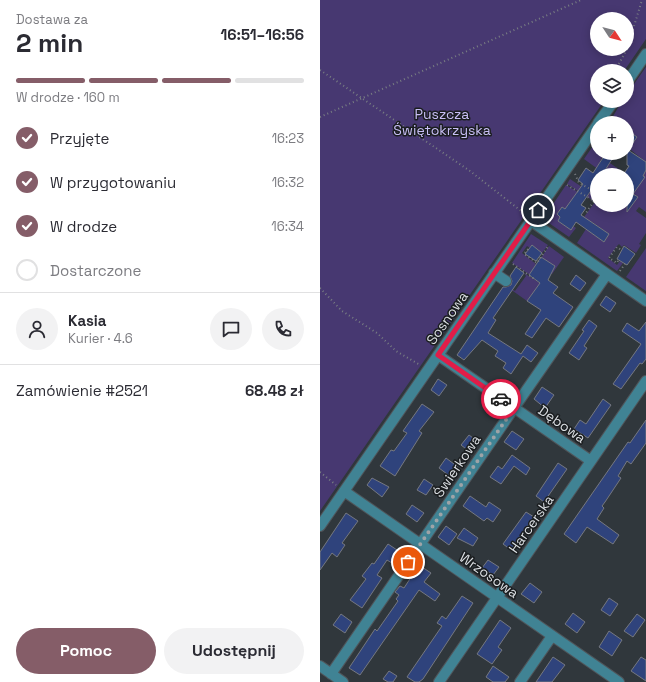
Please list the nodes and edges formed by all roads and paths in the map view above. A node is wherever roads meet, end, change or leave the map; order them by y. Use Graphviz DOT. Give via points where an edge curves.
graph roads {
  1 [pos="581,0"];
  2 [pos="642,0"];
  3 [pos="634,26"];
  4 [pos="646,54"];
  5 [pos="320,70"];
  6 [pos="634,72"];
  7 [pos="362,99"];
  8 [pos="320,117"];
  9 [pos="590,136"];
  10 [pos="572,172"];
  11 [pos="564,183"];
  12 [pos="590,188"];
  13 [pos="586,213"];
  14 [pos="531,221"];
  15 [pos="550,244"];
  16 [pos="528,249"];
  17 [pos="621,250"];
  18 [pos="618,261"];
  19 [pos="510,262"];
  20 [pos="625,264"];
  21 [pos="494,274"];
  22 [pos="607,274"];
  23 [pos="618,274"];
  24 [pos="535,278"];
  25 [pos="506,281"];
  26 [pos="320,288"];
  27 [pos="646,301"];
  28 [pos="438,355"];
  29 [pos="428,371"];
  30 [pos="646,381"];
  31 [pos="514,408"];
  32 [pos="590,462"];
  33 [pos="320,472"];
  34 [pos="344,491"];
  35 [pos="320,526"];
  36 [pos="420,544"];
  37 [pos="496,598"];
  38 [pos="552,636"];
  39 [pos="320,666"];
  40 [pos="331,674"];
  41 [pos="342,682"];
  42 [pos="439,682"];
  43 [pos="520,682"];
  44 [pos="619,682"];
  1 -- 7 [label="path"];
  2 -- 3 [label="path"];
  4 -- 6 [label="street"];
  5 -- 7 [label="path"];
  7 -- 8 [label="path"];
  7 -- 14 [label="path" via="484,181"];
  9 -- 14 [label="street, Sosnowa"];
  10 -- 12 [label="path" via="579,183"];
  11 -- 13 [label="path" via="594,201"];
  14 -- 21 [label="street, Sosnowa"];
  14 -- 22 [label="street"];
  15 -- 16 [label="path" via="537,263 524,254"];
  17 -- 18 [label="path" via="617,247 609,258 617,263"];
  19 -- 24 [label="path"];
  20 -- 23 [label="path"];
  21 -- 25 [label="street"];
  21 -- 28 [label="street, Sosnowa"];
  22 -- 27 [label="street"];
  22 -- 31 [label="street, Świerkowa"];
  26 -- 29 [label="path" via="342,311 376,332 396,351"];
  28 -- 29 [label="street, Sosnowa"];
  28 -- 31 [label="street, Dębowa"];
  29 -- 34 [label="street, Sosnowa"];
  30 -- 32 [label="street, Harcerska"];
  31 -- 32 [label="street, Dębowa"];
  31 -- 36 [label="street, Świerkowa"];
  32 -- 37 [label="street, Harcerska"];
  33 -- 34 [label="path"];
  34 -- 35 [label="street, Sosnowa"];
  34 -- 36 [label="street, Wrzosowa"];
  36 -- 37 [label="street, Wrzosowa"];
  36 -- 40 [label="street, Świerkowa"];
  37 -- 38 [label="street, Wrzosowa"];
  37 -- 42 [label="street, Harcerska"];
  38 -- 43 [label="street"];
  38 -- 44 [label="street, Wrzosowa"];
  39 -- 40 [label="street"];
  40 -- 41 [label="street"];
}
